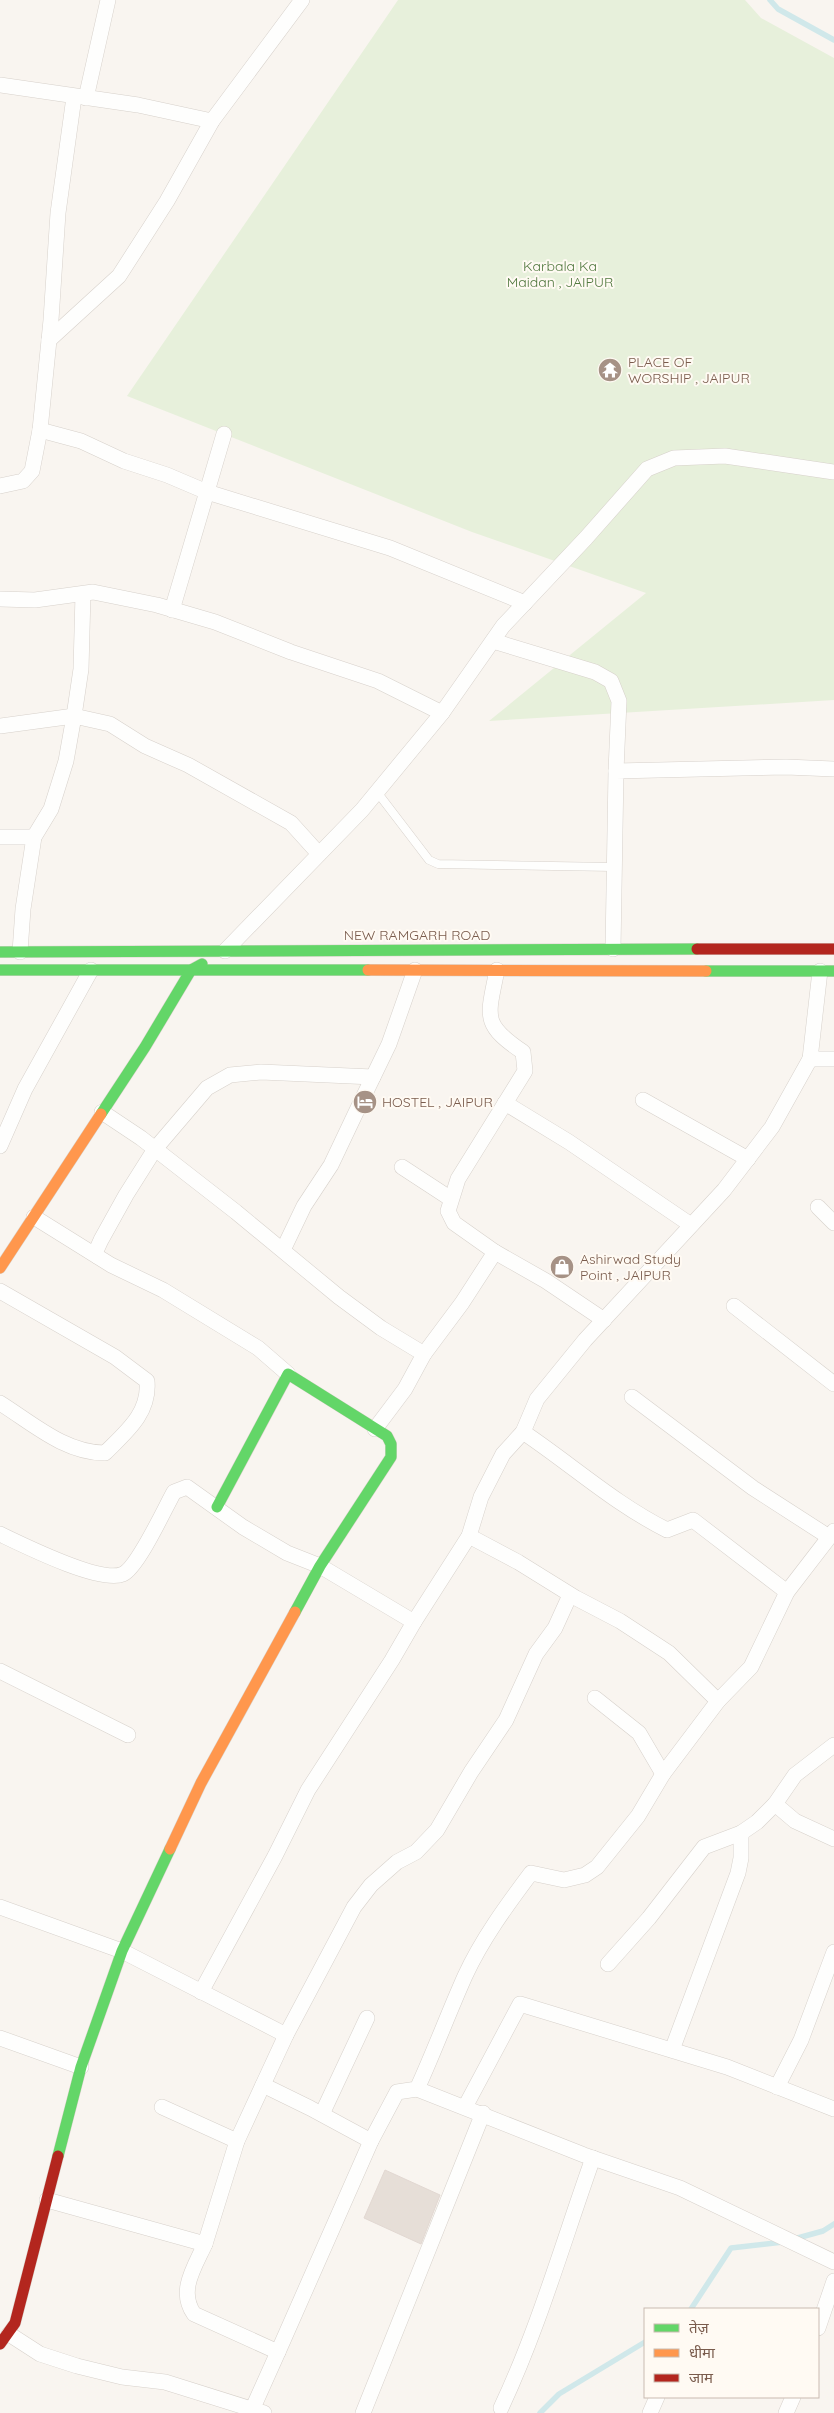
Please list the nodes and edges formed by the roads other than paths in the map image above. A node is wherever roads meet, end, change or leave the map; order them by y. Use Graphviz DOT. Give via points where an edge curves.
graph roads {
  1 [pos="108,0"];
  2 [pos="302,0"];
  3 [pos="0,85"];
  4 [pos="80,97"];
  5 [pos="212,121"];
  6 [pos="49,340"];
  7 [pos="40,430"];
  8 [pos="224,434"];
  9 [pos="834,472"];
  10 [pos="0,486"];
  11 [pos="207,492"];
  12 [pos="82,594"];
  13 [pos="0,599"];
  14 [pos="525,603"];
  15 [pos="172,610"];
  16 [pos="493,641"];
  17 [pos="442,713"];
  18 [pos="74,716"];
  19 [pos="0,726"];
  20 [pos="834,769"];
  21 [pos="616,771"];
  22 [pos="377,792"];
  23 [pos="0,837"];
  24 [pos="34,837"];
  25 [pos="319,854"];
  26 [pos="613,867"];
  27 [pos="613,949"];
  28 [pos="834,949"];
  29 [pos="225,951"];
  30 [pos="0,952"];
  31 [pos="20,952"];
  32 [pos="0,970"];
  33 [pos="91,970"];
  34 [pos="192,970"];
  35 [pos="415,970"];
  36 [pos="497,970"];
  37 [pos="827,971"];
  38 [pos="810,1059"];
  39 [pos="834,1059"];
  40 [pos="373,1077"];
  41 [pos="643,1100"];
  42 [pos="505,1103"];
  43 [pos="102,1112"];
  44 [pos="0,1146"];
  45 [pos="155,1150"];
  46 [pos="748,1159"];
  47 [pos="402,1167"];
  48 [pos="452,1199"];
  49 [pos="818,1207"];
  50 [pos="34,1217"];
  51 [pos="834,1223"];
  52 [pos="691,1224"];
  53 [pos="283,1250"];
  54 [pos="495,1252"];
  55 [pos="97,1256"];
  56 [pos="0,1268"];
  57 [pos="0,1290"];
  58 [pos="734,1306"];
  59 [pos="604,1320"];
  60 [pos="424,1354"];
  61 [pos="288,1374"];
  62 [pos="834,1384"];
  63 [pos="632,1397"];
  64 [pos="0,1403"];
  65 [pos="375,1429"];
  66 [pos="523,1432"];
  67 [pos="217,1507"];
  68 [pos="0,1534"];
  69 [pos="831,1534"];
  70 [pos="469,1536"];
  71 [pos="320,1566"];
  72 [pos="787,1592"];
  73 [pos="570,1595"];
  74 [pos="414,1622"];
  75 [pos="0,1670"];
  76 [pos="595,1698"];
  77 [pos="718,1701"];
  78 [pos="128,1735"];
  79 [pos="834,1745"];
  80 [pos="663,1774"];
  81 [pos="775,1804"];
  82 [pos="741,1833"];
  83 [pos="834,1839"];
  84 [pos="0,1907"];
  85 [pos="122,1951"];
  86 [pos="834,1952"];
  87 [pos="608,1964"];
  88 [pos="201,1992"];
  89 [pos="367,2018"];
  90 [pos="286,2035"];
  91 [pos="0,2038"];
  92 [pos="672,2050"];
  93 [pos="81,2067"];
  94 [pos="262,2086"];
  95 [pos="777,2087"];
  96 [pos="417,2089"];
  97 [pos="162,2107"];
  98 [pos="465,2107"];
  99 [pos="834,2109"];
  100 [pos="322,2114"];
  101 [pos="483,2114"];
  102 [pos="237,2141"];
  103 [pos="371,2141"];
  104 [pos="593,2158"];
  105 [pos="47,2200"];
  106 [pos="205,2244"];
  107 [pos="834,2262"];
  108 [pos="834,2281"];
  109 [pos="819,2325"];
  110 [pos="5,2339"];
  111 [pos="278,2352"];
  112 [pos="657,2398"];
  113 [pos="793,2398"];
  114 [pos="501,2408"];
  115 [pos="258,2412"];
  116 [pos="363,2413"];
  117 [pos="650,2413"];
  118 [pos="786,2413"];
  1 -- 4 [label="street"];
  2 -- 5 [label="street"];
  3 -- 4 [label="street"];
  4 -- 5 [label="street" via="138,105"];
  4 -- 6 [label="street" via="58,213"];
  5 -- 6 [label="street" via="167,201 119,276"];
  6 -- 7 [label="street"];
  7 -- 10 [label="street" via="32,471 24,481"];
  7 -- 11 [label="street" via="81,441"];
  8 -- 11 [label="street"];
  9 -- 14 [label="street" via="726,456 674,458 646,469"];
  11 -- 14 [label="street" via="390,548"];
  11 -- 15 [label="street"];
  12 -- 13 [label="street" via="35,600"];
  12 -- 15 [label="street" via="93,592"];
  12 -- 18 [label="street" via="81,669"];
  14 -- 16 [label="street"];
  15 -- 17 [label="street" via="215,622 378,681"];
  16 -- 17 [label="street"];
  16 -- 21 [label="street" via="595,672 611,681 620,701"];
  17 -- 22 [label="street"];
  18 -- 19 [label="street"];
  18 -- 24 [label="street" via="66,761 50,809"];
  18 -- 25 [label="street" via="110,724 145,746 234,790 291,823"];
  20 -- 21 [label="street"];
  21 -- 26 [label="street"];
  22 -- 25 [label="street"];
  22 -- 26 [label="lane" via="429,860 438,864"];
  23 -- 24 [label="street"];
  24 -- 31 [label="street"];
  25 -- 29 [label="street"];
  26 -- 27 [label="street"];
  27 -- 28 [label="street, NEW RAMGARH ROAD"];
  27 -- 29 [label="street, NEW RAMGARH ROAD"];
  29 -- 31 [label="street, NEW RAMGARH ROAD"];
  29 -- 34 [label="street"];
  30 -- 31 [label="street, NEW RAMGARH ROAD"];
  32 -- 33 [label="street"];
  33 -- 34 [label="street"];
  33 -- 44 [label="street" via="25,1089"];
  34 -- 35 [label="street"];
  34 -- 43 [label="street"];
  35 -- 36 [label="street"];
  35 -- 40 [label="street" via="389,1044"];
  36 -- 37 [label="street"];
  36 -- 42 [label="street" via="491,1021 501,1037 523,1052 526,1063"];
  37 -- 38 [label="street"];
  38 -- 39 [label="street"];
  38 -- 46 [label="street" via="772,1127"];
  40 -- 45 [label="street" via="261,1072 230,1075 208,1088"];
  40 -- 53 [label="street" via="331,1165 304,1206"];
  41 -- 46 [label="street"];
  42 -- 48 [label="street" via="458,1179"];
  42 -- 52 [label="street"];
  43 -- 45 [label="street"];
  43 -- 50 [label="street"];
  45 -- 53 [label="street"];
  45 -- 55 [label="street" via="101,1240"];
  46 -- 52 [label="street"];
  47 -- 48 [label="street"];
  48 -- 54 [label="street" via="448,1211 454,1223"];
  49 -- 51 [label="street"];
  50 -- 55 [label="street"];
  50 -- 56 [label="street"];
  52 -- 59 [label="street"];
  53 -- 60 [label="street" via="381,1328"];
  54 -- 59 [label="street"];
  54 -- 60 [label="street"];
  55 -- 61 [label="street" via="163,1290 251,1343"];
  57 -- 64 [label="street" via="131,1368 147,1381 148,1396 133,1426 105,1453 72,1448"];
  58 -- 62 [label="street"];
  59 -- 66 [label="street" via="537,1399"];
  60 -- 65 [label="street" via="405,1389"];
  61 -- 65 [label="street"];
  61 -- 67 [label="street"];
  63 -- 69 [label="street" via="753,1488"];
  65 -- 71 [label="street" via="387,1436 391,1456"];
  66 -- 70 [label="street" via="503,1454 481,1497"];
  66 -- 72 [label="street" via="637,1515 667,1530 693,1520"];
  67 -- 68 [label="street" via="187,1487 174,1492 136,1562 124,1574 113,1576 98,1574 40,1553"];
  67 -- 71 [label="street" via="287,1553"];
  69 -- 72 [label="street"];
  70 -- 73 [label="street"];
  70 -- 74 [label="street"];
  71 -- 74 [label="street"];
  71 -- 85 [label="street" via="201,1783"];
  72 -- 77 [label="street" via="751,1667"];
  73 -- 77 [label="street" via="620,1621 669,1653"];
  73 -- 90 [label="street" via="554,1628 536,1654 506,1720 438,1830 371,1885 354,1907"];
  74 -- 88 [label="street" via="308,1790"];
  75 -- 78 [label="street"];
  76 -- 80 [label="street" via="639,1733"];
  77 -- 80 [label="street"];
  79 -- 81 [label="street" via="795,1775"];
  80 -- 96 [label="street" via="638,1816 597,1868 564,1880 531,1873 503,1910 466,1975"];
  81 -- 82 [label="street" via="758,1822"];
  81 -- 83 [label="street" via="795,1821"];
  82 -- 87 [label="street" via="704,1847 649,1918"];
  82 -- 92 [label="street" via="738,1873"];
  84 -- 85 [label="street"];
  85 -- 88 [label="street"];
  85 -- 93 [label="street"];
  86 -- 95 [label="street" via="801,2040"];
  88 -- 90 [label="street"];
  89 -- 100 [label="street"];
  90 -- 94 [label="street"];
  91 -- 93 [label="street"];
  92 -- 95 [label="street"];
  92 -- 98 [label="street" via="520,2004"];
  93 -- 105 [label="street"];
  94 -- 100 [label="street"];
  94 -- 102 [label="street"];
  95 -- 99 [label="street"];
  96 -- 98 [label="street"];
  96 -- 103 [label="street" via="397,2092"];
  97 -- 102 [label="street"];
  98 -- 101 [label="street"];
  100 -- 103 [label="street"];
  101 -- 104 [label="street"];
  101 -- 116 [label="street"];
  102 -- 106 [label="street"];
  103 -- 111 [label="street"];
  104 -- 107 [label="street" via="680,2188"];
  104 -- 114 [label="street" via="544,2303"];
  105 -- 106 [label="street"];
  105 -- 110 [label="street" via="15,2323"];
  106 -- 111 [label="street" via="192,2275 186,2295 187,2304 194,2314"];
  108 -- 109 [label="street"];
  110 -- 115 [label="street" via="77,2366 122,2377 165,2382"];
  111 -- 115 [label="street"];
  112 -- 117 [label="street"];
  113 -- 118 [label="street"];
}
